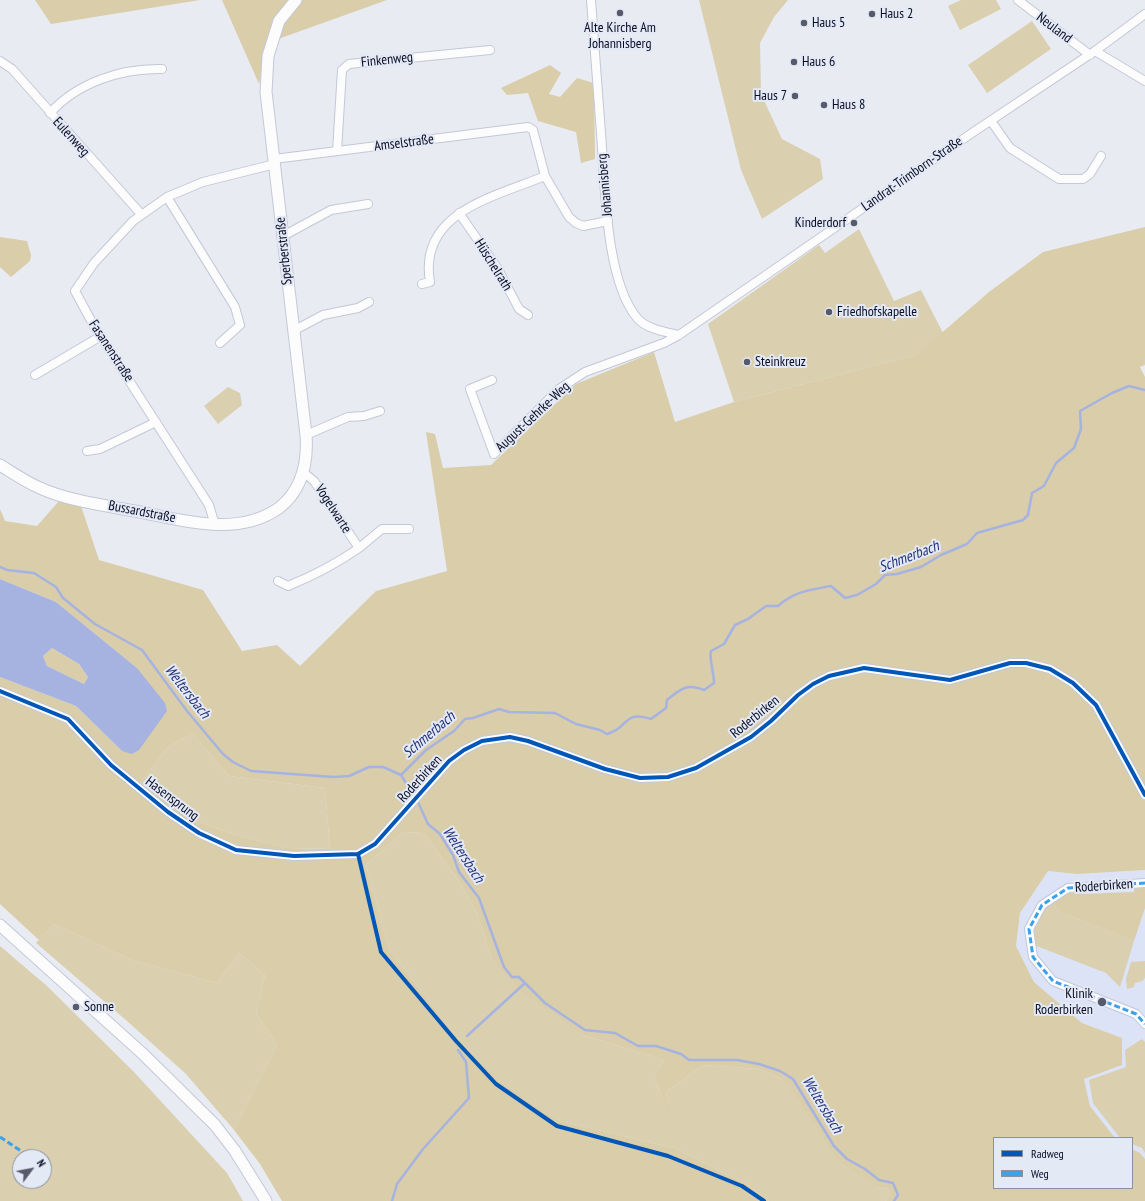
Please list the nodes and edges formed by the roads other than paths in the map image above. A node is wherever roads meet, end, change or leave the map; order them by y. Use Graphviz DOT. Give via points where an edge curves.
graph roads {
  1 [pos="296,0"];
  2 [pos="591,0"];
  3 [pos="1018,0"];
  4 [pos="1145,14"];
  5 [pos="490,50"];
  6 [pos="1092,53"];
  7 [pos="0,61"];
  8 [pos="162,69"];
  9 [pos="1145,81"];
  10 [pos="50,113"];
  11 [pos="991,121"];
  12 [pos="337,151"];
  13 [pos="1101,156"];
  14 [pos="274,161"];
  15 [pos="545,176"];
  16 [pos="167,197"];
  17 [pos="368,204"];
  18 [pos="459,213"];
  19 [pos="141,214"];
  20 [pos="608,221"];
  21 [pos="283,236"];
  22 [pos="422,284"];
  23 [pos="369,302"];
  24 [pos="528,316"];
  25 [pos="293,331"];
  26 [pos="679,335"];
  27 [pos="101,336"];
  28 [pos="220,343"];
  29 [pos="35,375"];
  30 [pos="492,380"];
  31 [pos="380,411"];
  32 [pos="156,422"];
  33 [pos="306,435"];
  34 [pos="87,451"];
  35 [pos="0,466"];
  36 [pos="304,473"];
  37 [pos="286,503"];
  38 [pos="215,525"];
  39 [pos="409,529"];
  40 [pos="359,548"];
  41 [pos="278,581"];
  42 [pos="0,691"];
  43 [pos="1145,795"];
  44 [pos="358,854"];
  45 [pos="1145,883"];
  46 [pos="0,925"];
  47 [pos="1145,1024"];
  48 [pos="266,1201"];
  1 -- 14 [label="street, Sperberstraße" via="280,22 268,56 267,100"];
  2 -- 20 [label="street, Johannisberg"];
  3 -- 6 [label="street, Neuland"];
  4 -- 6 [label="street, Landrat-Trimborn-Straße"];
  5 -- 12 [label="street, Finkenweg" via="349,64 342,70"];
  6 -- 9 [label="street, Neuland"];
  6 -- 11 [label="street, Landrat-Trimborn-Straße"];
  7 -- 10 [label="street, Eulenweg" via="12,69"];
  8 -- 10 [label="street" via="144,68 131,71 84,87 62,100"];
  10 -- 19 [label="street, Eulenweg"];
  11 -- 13 [label="street" via="1010,148 1059,179 1083,179 1090,174"];
  11 -- 26 [label="street, Landrat-Trimborn-Straße"];
  12 -- 14 [label="street, Amselstraße"];
  12 -- 15 [label="street, Amselstraße" via="528,128 533,130"];
  14 -- 16 [label="street, Fasanenstraße" via="203,182"];
  14 -- 21 [label="street, Sperberstraße"];
  15 -- 18 [label="street" via="470,206"];
  15 -- 20 [label="street" via="559,201 576,223 583,226"];
  16 -- 19 [label="street, Fasanenstraße"];
  16 -- 28 [label="street" via="235,307 240,325"];
  17 -- 21 [label="street" via="331,210"];
  18 -- 22 [label="street" via="447,222 438,234 428,259 430,282"];
  18 -- 24 [label="street, Hüschelrath" via="498,269 519,309"];
  19 -- 27 [label="street, Fasanenstraße" via="94,263 75,291"];
  20 -- 26 [label="street, Johannisberg" via="617,274 637,318 644,324"];
  21 -- 25 [label="street, Sperberstraße"];
  23 -- 25 [label="street" via="358,308 323,315"];
  25 -- 33 [label="street, Sperberstraße"];
  26 -- 30 [label="street, August-Gehrke-Weg" via="585,372 559,389 494,454 470,389"];
  27 -- 29 [label="street"];
  27 -- 32 [label="street, Fasanenstraße"];
  31 -- 33 [label="street" via="348,417"];
  32 -- 34 [label="street" via="100,449"];
  32 -- 38 [label="street, Fasanenstraße" via="209,505"];
  33 -- 36 [label="street, Sperberstraße"];
  35 -- 38 [label="street, Bussardstraße" via="41,488 83,501"];
  36 -- 37 [label="street, Sperberstraße"];
  36 -- 40 [label="street, Vogelwarte" via="314,481"];
  37 -- 38 [label="street, Bussardstraße" via="249,523"];
  39 -- 40 [label="street, Vogelwarte" via="382,529"];
  40 -- 41 [label="street, Vogelwarte" via="335,565 288,586"];
  42 -- 44 [label="street, Hasensprung" via="68,719 112,765 168,812 199,833 236,850 294,856"];
  43 -- 44 [label="street, Roderbirken" via="1096,705 1073,683 1050,669 1026,663 1010,663 950,680 864,668 829,676 813,684 751,737 696,768 668,777 640,778 510,737 482,741 449,761 375,844"];
  45 -- 47 [label="street, Roderbirken" via="1068,888 1042,905 1029,929 1033,957 1053,981 1136,1014"];
  46 -- 48 [label="street" via="143,1054 215,1125 235,1151"];
}
